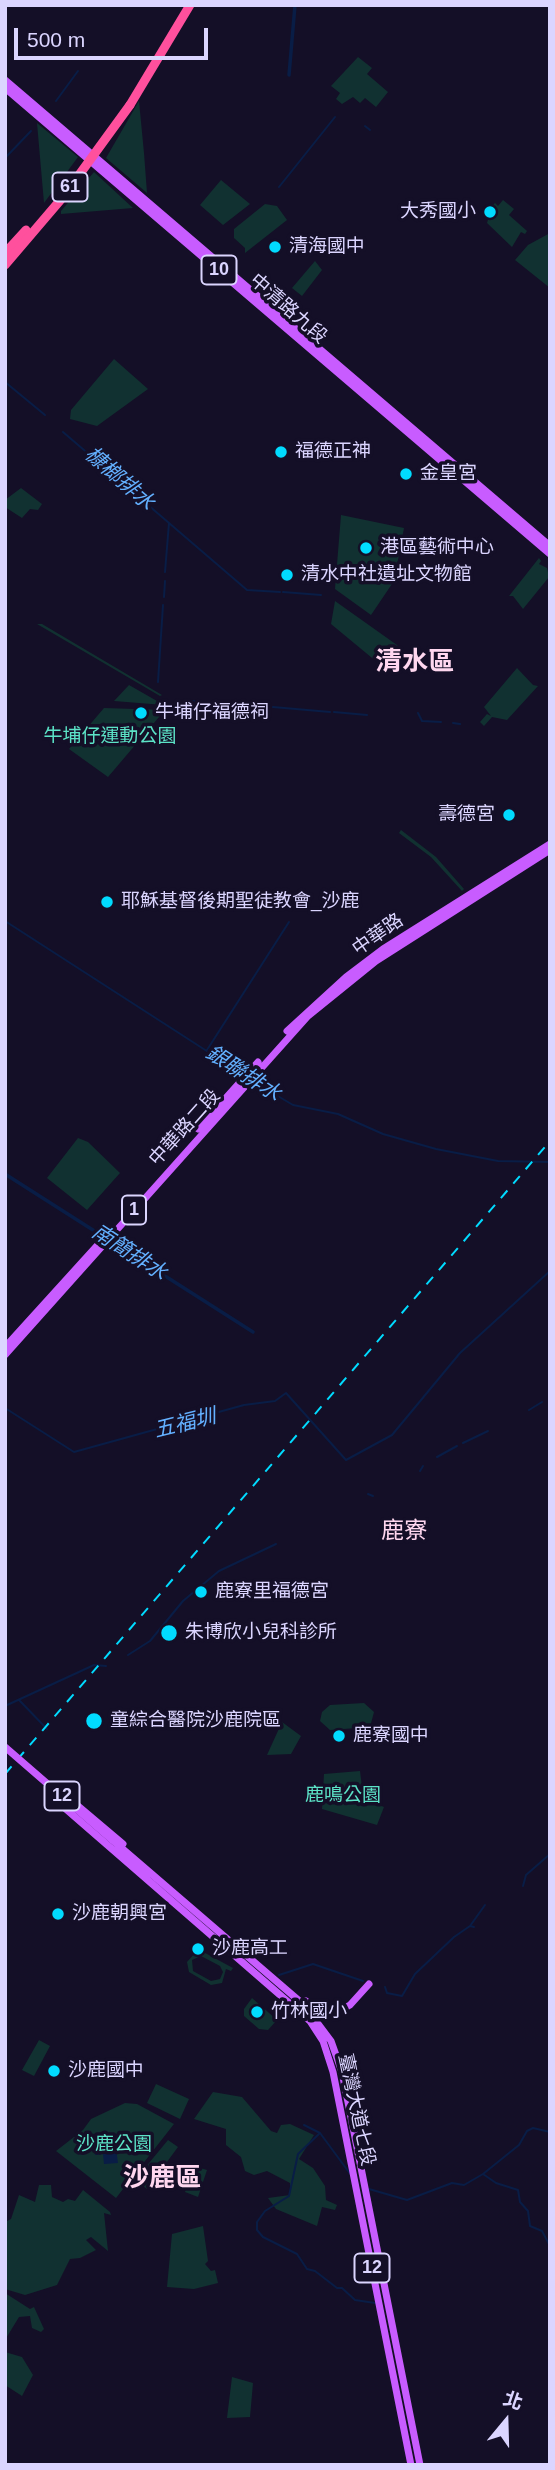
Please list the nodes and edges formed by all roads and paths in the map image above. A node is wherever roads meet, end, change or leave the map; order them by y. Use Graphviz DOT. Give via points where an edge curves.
graph roads {
  1 [pos="189,5"];
  2 [pos="5,77"];
  3 [pos="5,91"];
  4 [pos="42,228"];
  5 [pos="26,230"];
  6 [pos="5,253"];
  7 [pos="5,259"];
  8 [pos="5,265"];
  9 [pos="5,271"];
  10 [pos="550,544"];
  11 [pos="550,556"];
  12 [pos="550,844"];
  13 [pos="550,850"];
  14 [pos="246,1079"];
  15 [pos="5,1348"];
  16 [pos="5,1355"];
  17 [pos="5,1749"];
  18 [pos="65,1795"];
  19 [pos="59,1802"];
  20 [pos="117,1846"];
  21 [pos="126,1854"];
  22 [pos="196,1909"];
  23 [pos="369,1984"];
  24 [pos="306,2001"];
  25 [pos="357,2139"];
  26 [pos="363,2181"];
  27 [pos="417,2465"];
  1 -- 7 [label="highway, 61, bridge" via="96,148"];
  1 -- 8 [label="highway, 61, bridge" via="98,151"];
  2 -- 10 [label="main road, 中清路九段 / 10"];
  3 -- 11 [label="main road, 中清路九段"];
  4 -- 9 [label="highway, bridge"];
  5 -- 6 [label="highway"];
  12 -- 14 [label="main road, 中華路 / 1" via="346,977 307,1010"];
  13 -- 14 [label="main road, 中華路 / 1" via="422,929 346,983"];
  14 -- 15 [label="main road, 中華路二段 / 1"];
  14 -- 16 [label="main road, 中華路二段 / 1"];
  17 -- 20 [label="main road, 12, bridge"];
  18 -- 20 [label="main road, 臺灣大道七段 / 12"];
  19 -- 20 [label="main road, 臺灣大道七段 / 12"];
  20 -- 21 [label="main road, 臺灣大道七段 / 12"];
  20 -- 22 [label="main road, 臺灣大道七段 / 12"];
  20 -- 27 [label="main road, 臺灣大道七段 / 12" via="310,2021 323,2041"];
  21 -- 22 [label="main road, 臺灣大道七段 / 12"];
  21 -- 27 [label="main road, 臺灣大道七段 / 12" via="302,2009 327,2043 337,2072"];
  22 -- 24 [label="main road, 臺灣大道七段 / 12"];
  22 -- 26 [label="main road, 臺灣大道七段 / 12" via="304,2005 327,2033 341,2069"];
  23 -- 24 [label="main road" via="334,2014 322,2013"];
  24 -- 25 [label="main road, 臺灣大道七段 / 12" via="328,2028 344,2064"];
  25 -- 26 [label="main road, 臺灣大道七段 / 12"];
  25 -- 27 [label="main road, 臺灣大道七段 / 12"];
  26 -- 27 [label="main road, 臺灣大道七段 / 12"];
}
